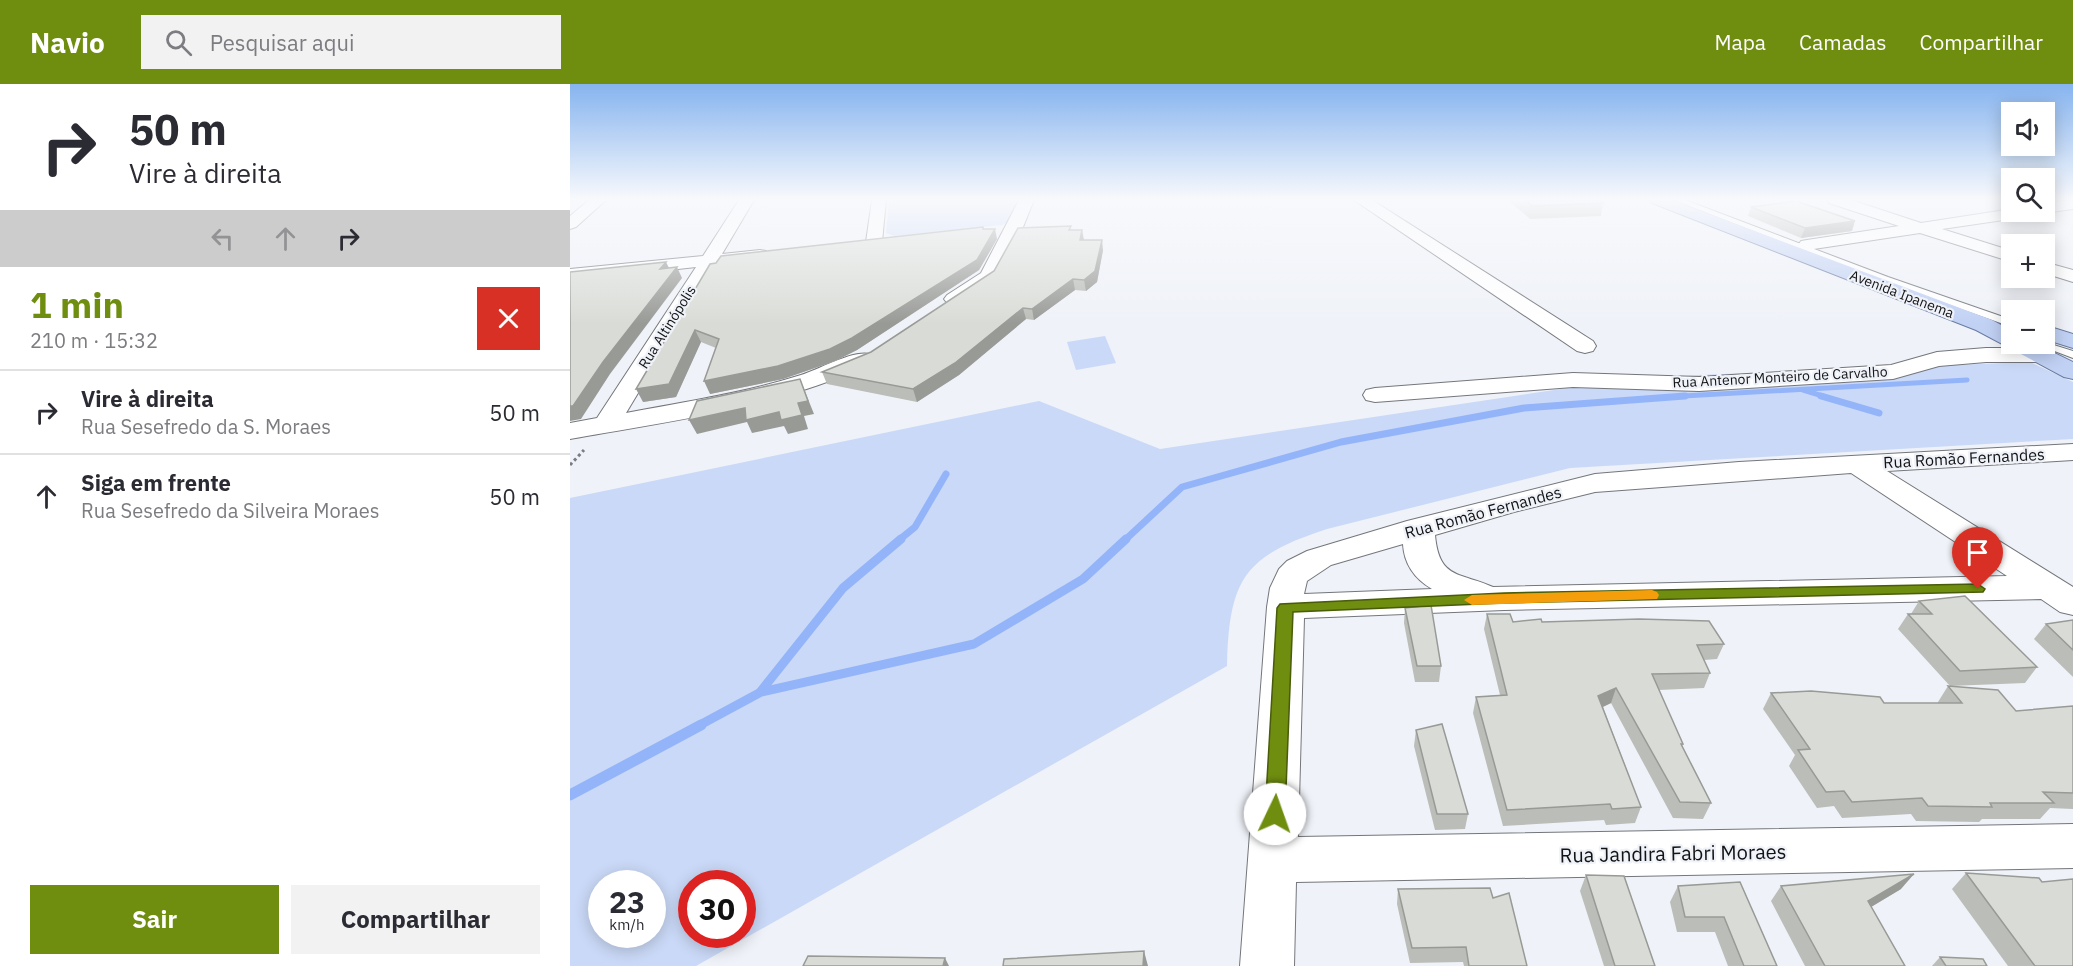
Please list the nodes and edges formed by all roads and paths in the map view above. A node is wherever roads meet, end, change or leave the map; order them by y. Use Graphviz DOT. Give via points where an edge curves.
graph roads {
  1 [pos="721,241"];
  2 [pos="1008,241"];
  3 [pos="1424,241"];
  4 [pos="1765,241"];
  5 [pos="1774,241"];
  6 [pos="1785,241"];
  7 [pos="1797,241"];
  8 [pos="1833,241"];
  9 [pos="1962,241"];
  10 [pos="1807,245"];
  11 [pos="779,253"];
  12 [pos="2001,254"];
  13 [pos="708,261"];
  14 [pos="2055,270"];
  15 [pos="570,275"];
  16 [pos="2073,276"];
  17 [pos="939,309"];
  18 [pos="2001,318"];
  19 [pos="2001,318"];
  20 [pos="1984,325"];
  21 [pos="2001,329"];
  22 [pos="2001,330"];
  23 [pos="2001,334"];
  24 [pos="2055,341"];
  25 [pos="2073,343"];
  26 [pos="884,345"];
  27 [pos="1586,346"];
  28 [pos="2055,346"];
  29 [pos="2001,351"];
  30 [pos="2055,353"];
  31 [pos="2073,355"];
  32 [pos="2073,372"];
  33 [pos="1375,395"];
  34 [pos="606,424"];
  35 [pos="570,430"];
  36 [pos="2071,454"];
  37 [pos="1856,464"];
  38 [pos="1419,528"];
  39 [pos="1288,592"];
  40 [pos="2060,595"];
  41 [pos="1504,598"];
  42 [pos="2073,846"];
  43 [pos="1272,860"];
  44 [pos="1267,966"];
  1 -- 13 [label="street, Rua Altinópolis"];
  2 -- 17 [label="street" via="988,276"];
  3 -- 27 [label="street"];
  4 -- 20 [label="main road, Avenida Ipanema"];
  5 -- 21 [label="lane"];
  6 -- 18 [label="lane"];
  7 -- 10 [label="main road, Avenida Ipanema"];
  8 -- 10 [label="street"];
  9 -- 12 [label="street"];
  10 -- 19 [label="main road, Avenida Ipanema"];
  11 -- 13 [label="street"];
  13 -- 15 [label="street"];
  13 -- 34 [label="street, Rua Altinópolis"];
  14 -- 16 [label="street"];
  20 -- 22 [label="lane"];
  20 -- 23 [label="main road, Avenida Ipanema"];
  24 -- 25 [label="main road"];
  26 -- 34 [label="street" via="844,368 790,387"];
  28 -- 31 [label="lane"];
  29 -- 33 [label="street, Rua Antenor Monteiro de Carvalho" via="1937,359 1893,372 1699,384 1573,380"];
  30 -- 32 [label="main road"];
  34 -- 35 [label="street"];
  36 -- 37 [label="street, Rua Romão Fernandes"];
  37 -- 38 [label="street, Rua Romão Fernandes" via="1595,483"];
  37 -- 40 [label="street"];
  38 -- 39 [label="street, Rua Romão Fernandes" via="1319,558 1299,569"];
  38 -- 41 [label="street" via="1421,559 1435,575 1462,589"];
  39 -- 41 [label="street" via="1343,605"];
  39 -- 43 [label="street"];
  40 -- 41 [label="street"];
  42 -- 43 [label="street, Rua Jandira Fabri Moraes"];
  43 -- 44 [label="street"];
}
